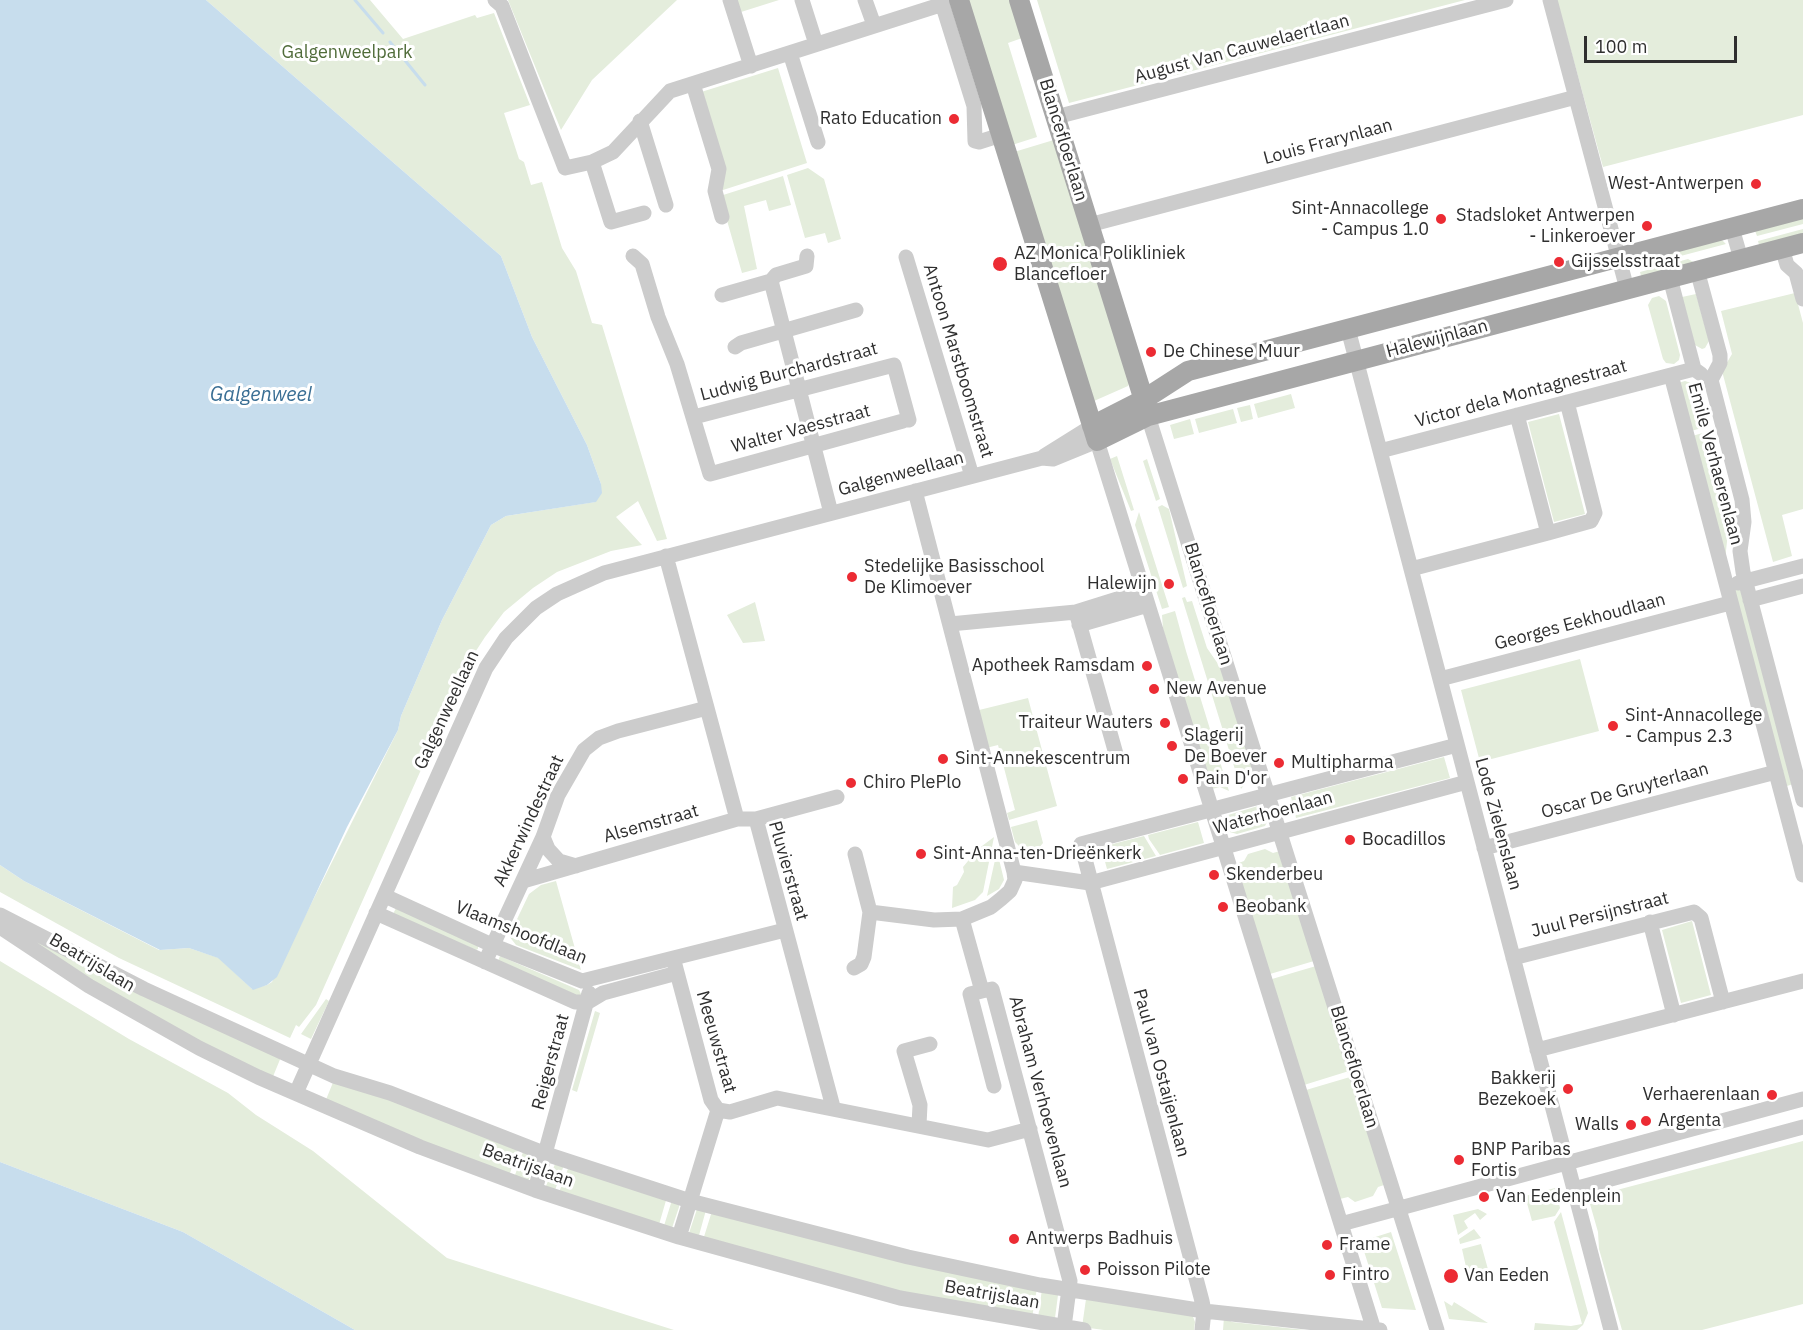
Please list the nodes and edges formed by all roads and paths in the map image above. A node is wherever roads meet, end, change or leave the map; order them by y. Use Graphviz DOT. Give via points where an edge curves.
graph roads {
  1 [pos="495,0"];
  2 [pos="730,0"];
  3 [pos="802,0"];
  4 [pos="866,0"];
  5 [pos="1019,0"];
  6 [pos="1506,0"];
  7 [pos="1550,0"];
  8 [pos="948,1"];
  9 [pos="874,25"];
  10 [pos="816,44"];
  11 [pos="790,54"];
  12 [pos="751,66"];
  13 [pos="693,84"];
  14 [pos="1576,97"];
  15 [pos="1056,117"];
  16 [pos="640,121"];
  17 [pos="1001,135"];
  18 [pos="818,142"];
  19 [pos="592,162"];
  20 [pos="666,206"];
  21 [pos="1803,209"];
  22 [pos="644,213"];
  23 [pos="722,217"];
  24 [pos="1089,225"];
  25 [pos="1732,228"];
  26 [pos="1803,243"];
  27 [pos="1782,248"];
  28 [pos="633,256"];
  29 [pos="807,256"];
  30 [pos="906,257"];
  31 [pos="1618,258"];
  32 [pos="1741,259"];
  33 [pos="1697,270"];
  34 [pos="1800,272"];
  35 [pos="1670,278"];
  36 [pos="771,281"];
  37 [pos="1627,289"];
  38 [pos="722,295"];
  39 [pos="1803,299"];
  40 [pos="856,310"];
  41 [pos="1348,329"];
  42 [pos="784,332"];
  43 [pos="735,347"];
  44 [pos="1357,361"];
  45 [pos="1694,369"];
  46 [pos="1188,371"];
  47 [pos="1136,373"];
  48 [pos="1671,375"];
  49 [pos="1712,380"];
  50 [pos="800,390"];
  51 [pos="1567,402"];
  52 [pos="1146,408"];
  53 [pos="1517,415"];
  54 [pos="694,417"];
  55 [pos="906,421"];
  56 [pos="1094,434"];
  57 [pos="813,445"];
  58 [pos="1380,451"];
  59 [pos="710,474"];
  60 [pos="972,476"];
  61 [pos="915,491"];
  62 [pos="831,513"];
  63 [pos="1548,533"];
  64 [pos="666,556"];
  65 [pos="1803,566"];
  66 [pos="1411,569"];
  67 [pos="1745,581"];
  68 [pos="1726,586"];
  69 [pos="1803,586"];
  70 [pos="1145,598"];
  71 [pos="1750,600"];
  72 [pos="1730,603"];
  73 [pos="1078,619"];
  74 [pos="950,624"];
  75 [pos="1440,679"];
  76 [pos="707,708"];
  77 [pos="1457,745"];
  78 [pos="1116,754"];
  79 [pos="1799,768"];
  80 [pos="1776,772"];
  81 [pos="1467,782"];
  82 [pos="1802,792"];
  83 [pos="1782,793"];
  84 [pos="837,796"];
  85 [pos="1269,796"];
  86 [pos="1212,810"];
  87 [pos="737,819"];
  88 [pos="756,819"];
  89 [pos="1280,830"];
  90 [pos="543,837"];
  91 [pos="1081,844"];
  92 [pos="1224,846"];
  93 [pos="1484,848"];
  94 [pos="855,854"];
  95 [pos="576,866"];
  96 [pos="1014,872"];
  97 [pos="1803,875"];
  98 [pos="523,881"];
  99 [pos="1090,883"];
  100 [pos="385,896"];
  101 [pos="870,912"];
  102 [pos="376,913"];
  103 [pos="0,915"];
  104 [pos="962,919"];
  105 [pos="1650,922"];
  106 [pos="0,927"];
  107 [pos="785,930"];
  108 [pos="492,945"];
  109 [pos="1513,958"];
  110 [pos="485,962"];
  111 [pos="675,966"];
  112 [pos="854,968"];
  113 [pos="591,981"];
  114 [pos="1803,981"];
  115 [pos="982,991"];
  116 [pos="588,1002"];
  117 [pos="1724,1002"];
  118 [pos="1674,1015"];
  119 [pos="930,1044"];
  120 [pos="1537,1050"];
  121 [pos="309,1064"];
  122 [pos="994,1086"];
  123 [pos="296,1093"];
  124 [pos="1803,1099"];
  125 [pos="833,1107"];
  126 [pos="718,1110"];
  127 [pos="919,1125"];
  128 [pos="1803,1127"];
  129 [pos="1030,1129"];
  130 [pos="546,1154"];
  131 [pos="1566,1162"];
  132 [pos="1574,1189"];
  133 [pos="534,1190"];
  134 [pos="690,1202"];
  135 [pos="1397,1208"];
  136 [pos="1341,1224"];
  137 [pos="679,1237"];
  138 [pos="1069,1289"];
  139 [pos="1204,1311"];
  140 [pos="1064,1327"];
  141 [pos="1084,1330"];
  142 [pos="1202,1330"];
  143 [pos="1374,1330"];
  144 [pos="1380,1330"];
  145 [pos="1437,1330"];
  146 [pos="1611,1330"];
  1 -- 19 [label="street" via="502,6 565,168"];
  2 -- 12 [label="street"];
  3 -- 10 [label="street"];
  4 -- 9 [label="street"];
  5 -- 15 [label="main road, Blancefloerlaan"];
  6 -- 15 [label="street, August Van Cauwelaertlaan"];
  7 -- 14 [label="street"];
  8 -- 9 [label="street"];
  8 -- 17 [label="main road"];
  8 -- 17 [label="street" via="974,106 975,141"];
  9 -- 10 [label="street"];
  10 -- 11 [label="street"];
  11 -- 12 [label="street"];
  11 -- 18 [label="street"];
  12 -- 13 [label="street"];
  13 -- 16 [label="street" via="670,92"];
  13 -- 23 [label="street" via="719,169 715,191"];
  14 -- 24 [label="street, Louis Frarynlaan"];
  14 -- 31 [label="street"];
  15 -- 24 [label="main road, Blancefloerlaan"];
  16 -- 19 [label="street" via="613,152"];
  16 -- 20 [label="street"];
  17 -- 56 [label="main road"];
  19 -- 22 [label="street" via="611,222"];
  21 -- 25 [label="main road, Halewijnlaan"];
  24 -- 47 [label="main road, Blancefloerlaan"];
  25 -- 31 [label="main road, Halewijnlaan"];
  25 -- 32 [label="street"];
  26 -- 27 [label="main road, Halewijnlaan"];
  27 -- 32 [label="main road, Halewijnlaan"];
  27 -- 34 [label="street" via="1787,265"];
  28 -- 54 [label="street, Ludwig Burchardstraat" via="642,264"];
  29 -- 36 [label="street" via="806,266 776,275"];
  30 -- 60 [label="street, Antoon Marstboomstraat"];
  31 -- 37 [label="street"];
  31 -- 41 [label="main road, Halewijnlaan"];
  32 -- 33 [label="main road, Halewijnlaan"];
  33 -- 35 [label="main road, Halewijnlaan"];
  33 -- 49 [label="street, Emile Verhaerenlaan" via="1720,354"];
  34 -- 39 [label="street"];
  35 -- 37 [label="main road, Halewijnlaan"];
  35 -- 45 [label="street, Emile Verhaerenlaan"];
  36 -- 38 [label="street"];
  36 -- 42 [label="street"];
  37 -- 44 [label="main road, Halewijnlaan"];
  40 -- 42 [label="street"];
  41 -- 44 [label="street, Lode Zielenslaan"];
  41 -- 46 [label="main road, Halewijnlaan"];
  42 -- 43 [label="street"];
  42 -- 50 [label="street"];
  44 -- 52 [label="main road, Halewijnlaan"];
  44 -- 58 [label="street, Lode Zielenslaan"];
  45 -- 48 [label="street, Emile Verhaerenlaan"];
  45 -- 49 [label="street, Emile Verhaerenlaan"];
  46 -- 47 [label="main road, Halewijnlaan" via="1152,376"];
  46 -- 52 [label="main road, Halewijnlaan"];
  47 -- 52 [label="main road, Blancefloerlaan"];
  48 -- 51 [label="street, Victor dela Montagnestraat"];
  48 -- 68 [label="street, Emile Verhaerenlaan"];
  49 -- 67 [label="street, Emile Verhaerenlaan" via="1744,511 1740,551"];
  50 -- 54 [label="street, Ludwig Burchardstraat"];
  50 -- 55 [label="street, Ludwig Burchardstraat" via="894,365"];
  50 -- 57 [label="street"];
  51 -- 53 [label="street, Victor dela Montagnestraat"];
  51 -- 63 [label="street" via="1595,513 1591,521"];
  52 -- 56 [label="main road, Halewijnlaan"];
  52 -- 85 [label="street, Blancefloerlaan"];
  53 -- 58 [label="street, Victor dela Montagnestraat"];
  53 -- 63 [label="street"];
  54 -- 59 [label="street, Ludwig Burchardstraat"];
  55 -- 57 [label="street, Walter Vaesstraat"];
  56 -- 60 [label="street, Galgenweellaan" via="1042,458"];
  56 -- 70 [label="street"];
  57 -- 59 [label="street, Walter Vaesstraat"];
  57 -- 62 [label="street"];
  58 -- 66 [label="street, Lode Zielenslaan"];
  60 -- 61 [label="street, Galgenweellaan"];
  61 -- 62 [label="street, Galgenweellaan"];
  61 -- 74 [label="street"];
  62 -- 64 [label="street, Galgenweellaan"];
  63 -- 66 [label="street"];
  64 -- 76 [label="street, Pluvierstraat"];
  64 -- 100 [label="street, Galgenweellaan" via="604,573 557,594 536,608 506,638 486,668"];
  65 -- 67 [label="street"];
  66 -- 75 [label="street, Lode Zielenslaan"];
  67 -- 68 [label="street"];
  67 -- 71 [label="street, Emile Verhaerenlaan"];
  68 -- 72 [label="street, Emile Verhaerenlaan"];
  69 -- 71 [label="street"];
  70 -- 73 [label="street"];
  70 -- 86 [label="street"];
  71 -- 79 [label="street, Emile Verhaerenlaan"];
  72 -- 75 [label="street, Georges Eekhoudlaan"];
  72 -- 80 [label="street, Emile Verhaerenlaan"];
  73 -- 74 [label="street"];
  73 -- 78 [label="street"];
  74 -- 96 [label="street"];
  75 -- 77 [label="street, Lode Zielenslaan"];
  76 -- 87 [label="street, Pluvierstraat"];
  76 -- 90 [label="street, Akkerwindestraat" via="599,738 574,764"];
  77 -- 81 [label="street, Lode Zielenslaan"];
  77 -- 85 [label="street, Waterhoenlaan"];
  79 -- 82 [label="street, Emile Verhaerenlaan"];
  80 -- 83 [label="street, Emile Verhaerenlaan"];
  80 -- 93 [label="street, Oscar De Gruyterlaan"];
  81 -- 89 [label="street, Waterhoenlaan"];
  81 -- 93 [label="street, Lode Zielenslaan"];
  82 -- 83 [label="street, Emile Verhaerenlaan"];
  83 -- 97 [label="street, Emile Verhaerenlaan"];
  84 -- 88 [label="street"];
  85 -- 86 [label="street, Waterhoenlaan"];
  85 -- 89 [label="street, Blancefloerlaan"];
  86 -- 91 [label="street, Waterhoenlaan"];
  86 -- 92 [label="street"];
  87 -- 88 [label="street, Pluvierstraat"];
  87 -- 95 [label="street, Alsemstraat"];
  88 -- 107 [label="street, Pluvierstraat"];
  89 -- 92 [label="street, Waterhoenlaan"];
  89 -- 135 [label="street, Blancefloerlaan"];
  90 -- 95 [label="street" via="559,861"];
  90 -- 98 [label="street, Akkerwindestraat"];
  91 -- 99 [label="street, Paul van Ostaijenlaan"];
  92 -- 99 [label="street, Waterhoenlaan"];
  92 -- 136 [label="street"];
  93 -- 109 [label="street, Lode Zielenslaan"];
  94 -- 101 [label="street"];
  95 -- 98 [label="street, Alsemstraat"];
  96 -- 99 [label="street"];
  96 -- 104 [label="street" via="1010,891 991,907"];
  98 -- 108 [label="street, Akkerwindestraat"];
  99 -- 139 [label="street, Paul van Ostaijenlaan"];
  100 -- 102 [label="street, Galgenweellaan"];
  100 -- 108 [label="street, Vlaamshoofdlaan"];
  101 -- 104 [label="street" via="934,920"];
  101 -- 112 [label="street" via="864,957"];
  102 -- 110 [label="street"];
  102 -- 121 [label="street, Galgenweellaan"];
  103 -- 121 [label="street, Beatrijslaan" via="122,978"];
  104 -- 115 [label="street, Abraham Verhoevenlaan"];
  105 -- 109 [label="street, Juul Persijnstraat"];
  105 -- 117 [label="street, Juul Persijnstraat" via="1697,912"];
  105 -- 118 [label="street"];
  106 -- 123 [label="street, Beatrijslaan" via="98,992 199,1048"];
  107 -- 111 [label="street, Vlaamshoofdlaan"];
  107 -- 125 [label="street, Pluvierstraat"];
  108 -- 110 [label="street, Akkerwindestraat"];
  108 -- 113 [label="street, Vlaamshoofdlaan" via="573,979"];
  109 -- 120 [label="street, Lode Zielenslaan"];
  110 -- 116 [label="street" via="575,1002"];
  111 -- 113 [label="street, Vlaamshoofdlaan"];
  111 -- 116 [label="street, Vlaamshoofdlaan"];
  111 -- 126 [label="street, Meeuwstraat" via="711,1100"];
  113 -- 116 [label="street, Reigerstraat"];
  114 -- 117 [label="street"];
  115 -- 122 [label="street, Abraham Verhoevenlaan" via="970,994"];
  115 -- 129 [label="street, Abraham Verhoevenlaan" via="992,988"];
  116 -- 130 [label="street, Reigerstraat"];
  117 -- 118 [label="street"];
  118 -- 120 [label="street"];
  119 -- 127 [label="street" via="904,1051 920,1105"];
  120 -- 131 [label="street, Lode Zielenslaan"];
  121 -- 123 [label="street, Galgenweellaan"];
  121 -- 130 [label="street, Beatrijslaan"];
  123 -- 133 [label="street, Beatrijslaan" via="420,1147"];
  124 -- 131 [label="street"];
  125 -- 126 [label="street" via="777,1098 730,1112"];
  125 -- 127 [label="street"];
  126 -- 134 [label="street, Meeuwstraat"];
  127 -- 129 [label="street" via="988,1140"];
  128 -- 132 [label="street"];
  129 -- 138 [label="street, Abraham Verhoevenlaan"];
  130 -- 133 [label="street, Reigerstraat"];
  130 -- 134 [label="street, Beatrijslaan"];
  131 -- 132 [label="street, Lode Zielenslaan"];
  131 -- 135 [label="street"];
  132 -- 146 [label="street, Lode Zielenslaan"];
  133 -- 137 [label="street, Beatrijslaan"];
  134 -- 137 [label="street, Meeuwstraat"];
  134 -- 138 [label="street, Beatrijslaan" via="908,1257"];
  135 -- 136 [label="street"];
  135 -- 145 [label="street, Blancefloerlaan"];
  136 -- 143 [label="street"];
  137 -- 140 [label="street, Beatrijslaan" via="900,1298"];
  138 -- 139 [label="street, Beatrijslaan"];
  138 -- 140 [label="street"];
  139 -- 142 [label="street"];
  139 -- 143 [label="street, Beatrijslaan"];
  140 -- 141 [label="street, Beatrijslaan"];
  143 -- 144 [label="street, Beatrijslaan"];
}
